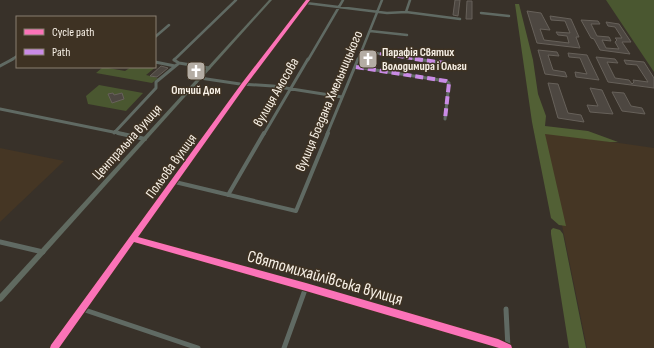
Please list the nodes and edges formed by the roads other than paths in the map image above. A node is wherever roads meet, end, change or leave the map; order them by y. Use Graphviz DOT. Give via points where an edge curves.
graph roads {
  1 [pos="236,0"];
  2 [pos="271,0"];
  3 [pos="308,0"];
  4 [pos="343,0"];
  5 [pos="382,0"];
  6 [pos="410,0"];
  7 [pos="306,3"];
  8 [pos="339,7"];
  9 [pos="378,12"];
  10 [pos="406,12"];
  11 [pos="481,13"];
  12 [pos="509,16"];
  13 [pos="460,19"];
  14 [pos="170,25"];
  15 [pos="370,31"];
  16 [pos="156,36"];
  17 [pos="407,36"];
  18 [pos="362,51"];
  19 [pos="16,57"];
  20 [pos="0,60"];
  21 [pos="6,62"];
  22 [pos="156,62"];
  23 [pos="446,62"];
  24 [pos="177,64"];
  25 [pos="0,66"];
  26 [pos="356,67"];
  27 [pos="210,68"];
  28 [pos="200,78"];
  29 [pos="244,84"];
  30 [pos="290,89"];
  31 [pos="342,97"];
  32 [pos="0,109"];
  33 [pos="445,119"];
  34 [pos="114,133"];
  35 [pos="145,139"];
  36 [pos="175,182"];
  37 [pos="228,195"];
  38 [pos="133,239"];
  39 [pos="0,242"];
  40 [pos="43,252"];
  41 [pos="306,287"];
  42 [pos="0,299"];
  43 [pos="82,309"];
  44 [pos="506,310"];
  45 [pos="54,348"];
  46 [pos="198,348"];
  47 [pos="284,348"];
  48 [pos="508,348"];
  1 -- 24 [label="street" via="175,57"];
  2 -- 27 [label="main road, Центральна вулиця"];
  3 -- 7 [label="street, Польова вулиця"];
  4 -- 8 [label="street, вулиця Амосова"];
  5 -- 9 [label="street, вулиця Богдана Хмельницького"];
  6 -- 10 [label="street"];
  7 -- 8 [label="street"];
  7 -- 29 [label="street, Польова вулиця"];
  8 -- 9 [label="street"];
  8 -- 30 [label="street, вулиця Амосова"];
  9 -- 10 [label="street"];
  9 -- 15 [label="street, вулиця Богдана Хмельницького"];
  10 -- 13 [label="street"];
  11 -- 12 [label="street"];
  14 -- 16 [label="street"];
  15 -- 17 [label="street"];
  15 -- 18 [label="street, вулиця Богдана Хмельницького"];
  18 -- 23 [label="street"];
  18 -- 26 [label="street, вулиця Богдана Хмельницького"];
  19 -- 21 [label="street"];
  20 -- 21 [label="street"];
  21 -- 25 [label="street"];
  22 -- 24 [label="street"];
  24 -- 27 [label="street"];
  24 -- 34 [label="street" via="156,82 156,88"];
  26 -- 31 [label="street, вулиця Богдана Хмельницького"];
  26 -- 33 [label="street" via="446,81 449,83"];
  27 -- 28 [label="main road, Центральна вулиця"];
  28 -- 29 [label="street"];
  28 -- 35 [label="main road, Центральна вулиця"];
  29 -- 30 [label="street"];
  29 -- 36 [label="street, Польова вулиця"];
  30 -- 31 [label="street"];
  30 -- 37 [label="street, вулиця Амосова"];
  31 -- 37 [label="street, вулиця Богдана Хмельницького" via="296,211"];
  32 -- 34 [label="street"];
  34 -- 35 [label="street"];
  35 -- 40 [label="main road, Центральна вулиця"];
  36 -- 37 [label="street"];
  36 -- 38 [label="street, Польова вулиця"];
  38 -- 41 [label="street, Святомихайлівська вулиця"];
  38 -- 43 [label="street, Польова вулиця"];
  39 -- 40 [label="street"];
  40 -- 42 [label="main road, Центральна вулиця"];
  41 -- 47 [label="street"];
  41 -- 48 [label="street, Святомихайлівська вулиця"];
  43 -- 45 [label="street, Польова вулиця"];
  43 -- 46 [label="street"];
  44 -- 48 [label="street"];
}
